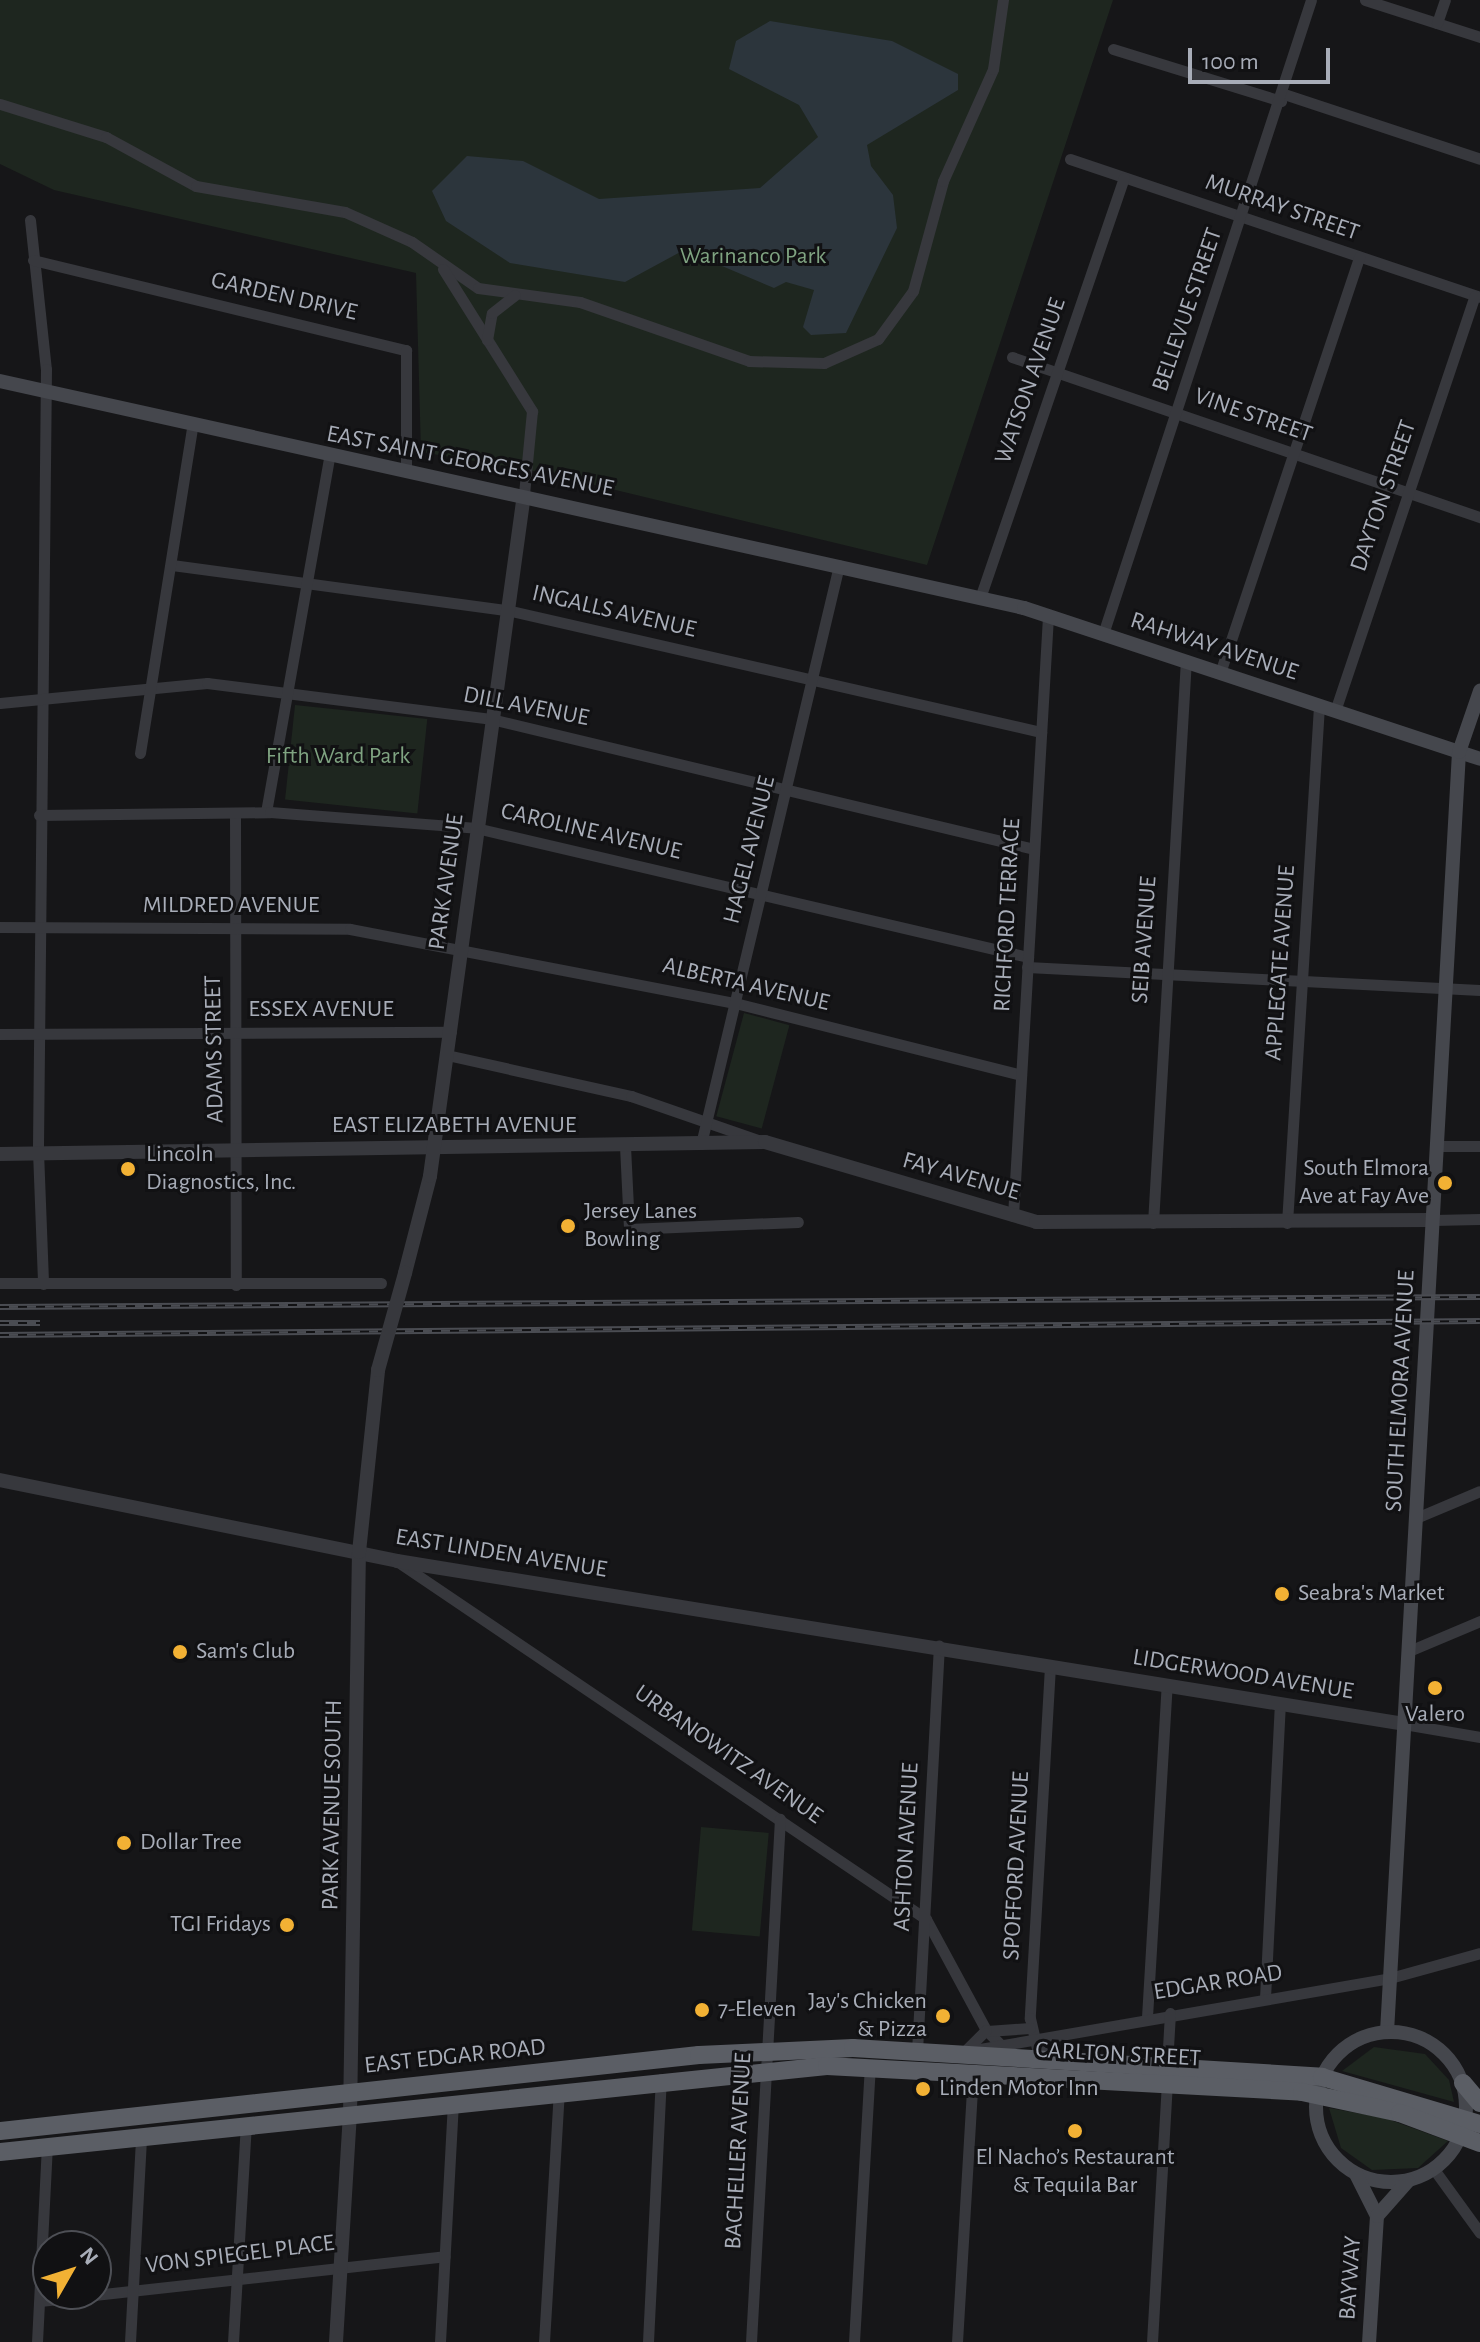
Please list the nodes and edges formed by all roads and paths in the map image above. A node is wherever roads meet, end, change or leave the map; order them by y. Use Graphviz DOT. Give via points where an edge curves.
graph roads {
  1 [pos="1003,0"];
  2 [pos="1311,0"];
  3 [pos="1365,0"];
  4 [pos="1445,0"];
  5 [pos="1437,23"];
  6 [pos="1480,37"];
  7 [pos="1113,49"];
  8 [pos="1283,98"];
  9 [pos="0,104"];
  10 [pos="1070,159"];
  11 [pos="1480,159"];
  12 [pos="1124,178"];
  13 [pos="1243,218"];
  14 [pos="30,220"];
  15 [pos="1359,257"];
  16 [pos="33,260"];
  17 [pos="442,266"];
  18 [pos="515,295"];
  19 [pos="1478,297"];
  20 [pos="487,341"];
  21 [pos="1012,357"];
  22 [pos="1058,373"];
  23 [pos="0,381"];
  24 [pos="41,392"];
  25 [pos="1176,413"];
  26 [pos="192,429"];
  27 [pos="1293,453"];
  28 [pos="329,457"];
  29 [pos="406,470"];
  30 [pos="1409,492"];
  31 [pos="524,494"];
  32 [pos="1480,517"];
  33 [pos="172,565"];
  34 [pos="839,565"];
  35 [pos="307,583"];
  36 [pos="931,586"];
  37 [pos="980,598"];
  38 [pos="507,610"];
  39 [pos="1048,616"];
  40 [pos="1103,634"];
  41 [pos="1186,660"];
  42 [pos="1220,673"];
  43 [pos="810,679"];
  44 [pos="155,687"];
  45 [pos="1480,691"];
  46 [pos="287,693"];
  47 [pos="40,699"];
  48 [pos="0,703"];
  49 [pos="1319,706"];
  50 [pos="1335,711"];
  51 [pos="491,719"];
  52 [pos="1041,732"];
  53 [pos="1459,752"];
  54 [pos="140,753"];
  55 [pos="1480,759"];
  56 [pos="789,785"];
  57 [pos="266,812"];
  58 [pos="235,813"];
  59 [pos="39,815"];
  60 [pos="476,828"];
  61 [pos="1034,849"];
  62 [pos="761,895"];
  63 [pos="0,927"];
  64 [pos="39,927"];
  65 [pos="235,928"];
  66 [pos="460,945"];
  67 [pos="1028,962"];
  68 [pos="1165,974"];
  69 [pos="1302,982"];
  70 [pos="1446,987"];
  71 [pos="1480,990"];
  72 [pos="735,1003"];
  73 [pos="451,1032"];
  74 [pos="238,1033"];
  75 [pos="0,1034"];
  76 [pos="38,1034"];
  77 [pos="447,1055"];
  78 [pos="1021,1075"];
  79 [pos="709,1121"];
  80 [pos="765,1142"];
  81 [pos="701,1144"];
  82 [pos="625,1146"];
  83 [pos="1437,1146"];
  84 [pos="1480,1146"];
  85 [pos="238,1148"];
  86 [pos="433,1149"];
  87 [pos="0,1154"];
  88 [pos="38,1154"];
  89 [pos="1013,1216"];
  90 [pos="1480,1219"];
  91 [pos="1433,1220"];
  92 [pos="798,1222"];
  93 [pos="1153,1223"];
  94 [pos="1287,1223"];
  95 [pos="405,1273"];
  96 [pos="0,1283"];
  97 [pos="381,1283"];
  98 [pos="43,1284"];
  99 [pos="236,1285"];
  100 [pos="0,1480"];
  101 [pos="1480,1491"];
  102 [pos="1416,1518"];
  103 [pos="359,1552"];
  104 [pos="397,1561"];
  105 [pos="1480,1621"];
  106 [pos="939,1646"];
  107 [pos="1409,1651"];
  108 [pos="999,1655"];
  109 [pos="1050,1666"];
  110 [pos="1167,1685"];
  111 [pos="1280,1704"];
  112 [pos="1404,1724"];
  113 [pos="1480,1737"];
  114 [pos="780,1819"];
  115 [pos="926,1919"];
  116 [pos="1480,1953"];
  117 [pos="1390,1978"];
  118 [pos="1265,1998"];
  119 [pos="1170,2013"];
  120 [pos="1147,2017"];
  121 [pos="986,2030"];
  122 [pos="1032,2032"];
  123 [pos="1387,2032"];
  124 [pos="1006,2050"];
  125 [pos="917,2051"];
  126 [pos="963,2053"];
  127 [pos="767,2059"];
  128 [pos="1053,2059"];
  129 [pos="870,2066"];
  130 [pos="973,2071"];
  131 [pos="1167,2074"];
  132 [pos="661,2079"];
  133 [pos="1463,2083"];
  134 [pos="1320,2086"];
  135 [pos="559,2090"];
  136 [pos="351,2093"];
  137 [pos="1480,2103"];
  138 [pos="453,2104"];
  139 [pos="350,2116"];
  140 [pos="246,2124"];
  141 [pos="1469,2126"];
  142 [pos="0,2131"];
  143 [pos="141,2136"];
  144 [pos="1480,2143"];
  145 [pos="47,2146"];
  146 [pos="0,2152"];
  147 [pos="1433,2168"];
  148 [pos="1355,2174"];
  149 [pos="1411,2179"];
  150 [pos="1377,2216"];
  151 [pos="43,2230"];
  152 [pos="1480,2233"];
  153 [pos="445,2256"];
  154 [pos="341,2264"];
  155 [pos="237,2279"];
  156 [pos="133,2290"];
  157 [pos="112,2292"];
  158 [pos="39,2310"];
  159 [pos="37,2342"];
  160 [pos="130,2342"];
  161 [pos="233,2342"];
  162 [pos="336,2342"];
  163 [pos="440,2342"];
  164 [pos="544,2342"];
  165 [pos="648,2342"];
  166 [pos="751,2342"];
  167 [pos="854,2342"];
  168 [pos="957,2342"];
  169 [pos="1152,2342"];
  170 [pos="1369,2342"];
  1 -- 18 [label="street" via="993,69 943,181 913,291 878,339 857,353 824,363 749,361 580,302"];
  2 -- 8 [label="street, BELLEVUE STREET"];
  3 -- 5 [label="street"];
  4 -- 5 [label="street"];
  5 -- 6 [label="street"];
  7 -- 8 [label="street"];
  8 -- 11 [label="street"];
  8 -- 13 [label="street, BELLEVUE STREET"];
  9 -- 17 [label="street" via="106,137 196,186 345,212 412,242"];
  10 -- 12 [label="street, MURRAY STREET"];
  12 -- 13 [label="street, MURRAY STREET"];
  12 -- 22 [label="street, WATSON AVENUE"];
  13 -- 15 [label="street, MURRAY STREET"];
  13 -- 25 [label="street, BELLEVUE STREET"];
  14 -- 16 [label="street"];
  15 -- 19 [label="street, MURRAY STREET"];
  15 -- 27 [label="street"];
  16 -- 24 [label="street" via="46,369"];
  16 -- 29 [label="street, GARDEN DRIVE" via="406,350"];
  17 -- 18 [label="street" via="478,288"];
  17 -- 20 [label="street"];
  18 -- 20 [label="street" via="492,313"];
  19 -- 30 [label="street, DAYTON STREET"];
  20 -- 31 [label="street" via="532,411"];
  21 -- 22 [label="street, VINE STREET"];
  22 -- 25 [label="street, VINE STREET"];
  22 -- 37 [label="street, WATSON AVENUE"];
  23 -- 24 [label="main road, EAST SAINT GEORGES AVENUE"];
  24 -- 26 [label="main road, EAST SAINT GEORGES AVENUE"];
  24 -- 47 [label="street"];
  25 -- 27 [label="street, VINE STREET"];
  25 -- 40 [label="street, BELLEVUE STREET"];
  26 -- 28 [label="main road, EAST SAINT GEORGES AVENUE"];
  26 -- 33 [label="street"];
  27 -- 30 [label="street, VINE STREET"];
  27 -- 42 [label="street"];
  28 -- 29 [label="main road, EAST SAINT GEORGES AVENUE"];
  28 -- 35 [label="street"];
  29 -- 31 [label="main road, EAST SAINT GEORGES AVENUE"];
  30 -- 32 [label="street, VINE STREET"];
  30 -- 50 [label="street, DAYTON STREET"];
  31 -- 34 [label="main road, EAST SAINT GEORGES AVENUE"];
  31 -- 38 [label="street, PARK AVENUE"];
  33 -- 35 [label="street, INGALLS AVENUE"];
  33 -- 44 [label="street"];
  34 -- 36 [label="main road, EAST SAINT GEORGES AVENUE"];
  34 -- 43 [label="street, HAGEL AVENUE"];
  35 -- 38 [label="street, INGALLS AVENUE"];
  35 -- 46 [label="street"];
  36 -- 37 [label="main road, RAHWAY AVENUE"];
  37 -- 39 [label="main road, RAHWAY AVENUE"];
  38 -- 43 [label="street, INGALLS AVENUE"];
  38 -- 51 [label="street, PARK AVENUE"];
  39 -- 40 [label="main road, RAHWAY AVENUE"];
  39 -- 52 [label="street, RICHFORD TERRACE"];
  40 -- 41 [label="main road, RAHWAY AVENUE"];
  41 -- 42 [label="main road, RAHWAY AVENUE"];
  41 -- 68 [label="street, SEIB AVENUE"];
  42 -- 49 [label="main road, RAHWAY AVENUE"];
  43 -- 52 [label="street, INGALLS AVENUE"];
  43 -- 56 [label="street, HAGEL AVENUE"];
  44 -- 46 [label="street, DILL AVENUE" via="207,683"];
  44 -- 47 [label="street, DILL AVENUE"];
  44 -- 54 [label="street"];
  45 -- 53 [label="main road, SOUTH ELMORA AVENUE"];
  46 -- 51 [label="street, DILL AVENUE"];
  46 -- 57 [label="street"];
  47 -- 48 [label="street, DILL AVENUE"];
  47 -- 59 [label="street"];
  49 -- 50 [label="main road, RAHWAY AVENUE"];
  49 -- 69 [label="street, APPLEGATE AVENUE"];
  50 -- 53 [label="main road, RAHWAY AVENUE"];
  51 -- 56 [label="street, DILL AVENUE"];
  51 -- 60 [label="street, PARK AVENUE"];
  52 -- 61 [label="street, RICHFORD TERRACE"];
  53 -- 55 [label="main road, RAHWAY AVENUE"];
  53 -- 70 [label="main road, SOUTH ELMORA AVENUE"];
  56 -- 61 [label="street, DILL AVENUE"];
  56 -- 62 [label="street, HAGEL AVENUE"];
  57 -- 58 [label="street, CAROLINE AVENUE"];
  57 -- 60 [label="street, CAROLINE AVENUE"];
  58 -- 59 [label="street, CAROLINE AVENUE"];
  58 -- 65 [label="street, ADAMS STREET"];
  59 -- 64 [label="street"];
  60 -- 62 [label="street, CAROLINE AVENUE"];
  60 -- 66 [label="street, PARK AVENUE"];
  61 -- 67 [label="street, RICHFORD TERRACE"];
  62 -- 67 [label="street, CAROLINE AVENUE"];
  62 -- 72 [label="street, HAGEL AVENUE"];
  63 -- 64 [label="street, MILDRED AVENUE"];
  64 -- 65 [label="street, MILDRED AVENUE"];
  64 -- 76 [label="street"];
  65 -- 66 [label="street, MILDRED AVENUE" via="350,929"];
  65 -- 74 [label="street, ADAMS STREET"];
  66 -- 72 [label="street, ALBERTA AVENUE"];
  66 -- 73 [label="street, PARK AVENUE"];
  67 -- 68 [label="street, CAROLINE AVENUE"];
  67 -- 78 [label="street, RICHFORD TERRACE"];
  68 -- 69 [label="street, CAROLINE AVENUE"];
  68 -- 93 [label="street, SEIB AVENUE"];
  69 -- 70 [label="street, CAROLINE AVENUE"];
  69 -- 94 [label="street, APPLEGATE AVENUE"];
  70 -- 71 [label="street, CAROLINE AVENUE"];
  70 -- 83 [label="main road, SOUTH ELMORA AVENUE"];
  72 -- 78 [label="street, ALBERTA AVENUE"];
  72 -- 79 [label="street, HAGEL AVENUE"];
  73 -- 74 [label="street, ESSEX AVENUE"];
  73 -- 77 [label="street, PARK AVENUE"];
  74 -- 76 [label="street, ESSEX AVENUE"];
  74 -- 85 [label="street, ADAMS STREET"];
  75 -- 76 [label="street, ESSEX AVENUE"];
  76 -- 88 [label="street"];
  77 -- 79 [label="street, FAY AVENUE" via="631,1096"];
  77 -- 86 [label="street, PARK AVENUE"];
  78 -- 89 [label="street, RICHFORD TERRACE"];
  79 -- 80 [label="street, FAY AVENUE"];
  79 -- 81 [label="street, HAGEL AVENUE"];
  80 -- 81 [label="street, EAST ELIZABETH AVENUE"];
  80 -- 89 [label="street, FAY AVENUE"];
  81 -- 82 [label="street, EAST ELIZABETH AVENUE"];
  82 -- 86 [label="street, EAST ELIZABETH AVENUE"];
  82 -- 92 [label="street" via="629,1229"];
  83 -- 84 [label="street"];
  83 -- 91 [label="main road, SOUTH ELMORA AVENUE"];
  85 -- 86 [label="street, EAST ELIZABETH AVENUE"];
  85 -- 88 [label="street, EAST ELIZABETH AVENUE"];
  85 -- 99 [label="street, ADAMS STREET"];
  86 -- 95 [label="street, PARK AVENUE"];
  87 -- 88 [label="street, EAST ELIZABETH AVENUE"];
  88 -- 98 [label="street"];
  89 -- 93 [label="street, FAY AVENUE"];
  90 -- 91 [label="street, FAY AVENUE"];
  91 -- 94 [label="street, FAY AVENUE"];
  91 -- 102 [label="main road, SOUTH ELMORA AVENUE"];
  93 -- 94 [label="street, FAY AVENUE"];
  95 -- 103 [label="street, PARK AVENUE SOUTH, bridge" via="378,1370"];
  96 -- 98 [label="street"];
  97 -- 99 [label="street"];
  98 -- 99 [label="street"];
  100 -- 103 [label="street, EAST LINDEN AVENUE"];
  101 -- 102 [label="street"];
  102 -- 107 [label="main road, SOUTH ELMORA AVENUE"];
  103 -- 104 [label="street, EAST LINDEN AVENUE"];
  103 -- 136 [label="street, PARK AVENUE SOUTH"];
  104 -- 106 [label="street, EAST LINDEN AVENUE"];
  104 -- 114 [label="street, URBANOWITZ AVENUE"];
  105 -- 107 [label="street"];
  106 -- 108 [label="street, EAST LINDEN AVENUE"];
  106 -- 115 [label="street, ASHTON AVENUE"];
  107 -- 112 [label="main road, SOUTH ELMORA AVENUE"];
  108 -- 109 [label="street, LIDGERWOOD AVENUE"];
  109 -- 110 [label="street, LIDGERWOOD AVENUE"];
  109 -- 122 [label="street, SPOFFORD AVENUE"];
  110 -- 111 [label="street, LIDGERWOOD AVENUE"];
  110 -- 120 [label="street"];
  111 -- 112 [label="street, LIDGERWOOD AVENUE"];
  111 -- 118 [label="street"];
  112 -- 113 [label="street, LIDGERWOOD AVENUE"];
  112 -- 117 [label="main road, SOUTH ELMORA AVENUE"];
  114 -- 115 [label="street, URBANOWITZ AVENUE"];
  114 -- 127 [label="street, BACHELLER AVENUE"];
  115 -- 121 [label="street, URBANOWITZ AVENUE"];
  115 -- 125 [label="street, ASHTON AVENUE"];
  116 -- 117 [label="street, EDGAR ROAD"];
  117 -- 118 [label="street, EDGAR ROAD"];
  117 -- 123 [label="main road, SOUTH ELMORA AVENUE"];
  118 -- 119 [label="street, EDGAR ROAD"];
  119 -- 120 [label="street, EDGAR ROAD"];
  119 -- 131 [label="street"];
  120 -- 122 [label="street, EDGAR ROAD"];
  121 -- 122 [label="street"];
  121 -- 124 [label="street, URBANOWITZ AVENUE"];
  121 -- 126 [label="street"];
  122 -- 124 [label="street, EDGAR ROAD"];
  122 -- 128 [label="street"];
  123 -- 133 [label="main road" via="1435,2046"];
  123 -- 134 [label="main road" via="1350,2042"];
  124 -- 126 [label="highway, EAST EDGAR ROAD"];
  124 -- 128 [label="highway, EAST EDGAR ROAD"];
  125 -- 126 [label="highway, EAST EDGAR ROAD"];
  125 -- 127 [label="highway, EAST EDGAR ROAD"];
  127 -- 129 [label="highway, CARLTON STREET"];
  127 -- 132 [label="highway, EAST EDGAR ROAD"];
  127 -- 136 [label="highway, EAST EDGAR ROAD"];
  127 -- 166 [label="street, BACHELLER AVENUE"];
  128 -- 131 [label="highway, EAST EDGAR ROAD"];
  129 -- 130 [label="highway, CARLTON STREET"];
  129 -- 167 [label="street"];
  130 -- 131 [label="highway, CARLTON STREET"];
  130 -- 168 [label="street"];
  131 -- 134 [label="highway, CARLTON STREET"];
  131 -- 169 [label="street"];
  132 -- 135 [label="highway, EAST EDGAR ROAD"];
  132 -- 165 [label="street"];
  133 -- 137 [label="highway"];
  133 -- 141 [label="main road"];
  134 -- 141 [label="highway, CARLTON STREET"];
  134 -- 148 [label="main road, BAYWAY" via="1326,2143"];
  135 -- 138 [label="highway, EAST EDGAR ROAD"];
  135 -- 164 [label="street"];
  136 -- 139 [label="street, PARK AVENUE SOUTH"];
  136 -- 142 [label="highway, EAST EDGAR ROAD"];
  138 -- 139 [label="highway, EAST EDGAR ROAD"];
  138 -- 153 [label="street"];
  139 -- 140 [label="highway, EAST EDGAR ROAD"];
  139 -- 154 [label="street, PARK AVENUE SOUTH"];
  140 -- 143 [label="highway, EAST EDGAR ROAD"];
  140 -- 155 [label="street"];
  141 -- 144 [label="highway, CARLTON STREET"];
  141 -- 147 [label="main road"];
  143 -- 145 [label="highway, EAST EDGAR ROAD"];
  143 -- 156 [label="street"];
  145 -- 146 [label="highway, EAST EDGAR ROAD"];
  145 -- 151 [label="street"];
  147 -- 149 [label="main road"];
  147 -- 152 [label="street"];
  148 -- 149 [label="main road" via="1385,2182"];
  148 -- 150 [label="main road, BAYWAY"];
  149 -- 150 [label="main road, BAYWAY"];
  150 -- 170 [label="main road, BAYWAY"];
  153 -- 154 [label="street, VON SPIEGEL PLACE"];
  153 -- 163 [label="street"];
  154 -- 155 [label="street, VON SPIEGEL PLACE"];
  154 -- 162 [label="street, PARK AVENUE SOUTH"];
  155 -- 156 [label="street, VON SPIEGEL PLACE"];
  155 -- 161 [label="street"];
  156 -- 157 [label="street, VON SPIEGEL PLACE"];
  156 -- 160 [label="street"];
  158 -- 159 [label="street"];
}
